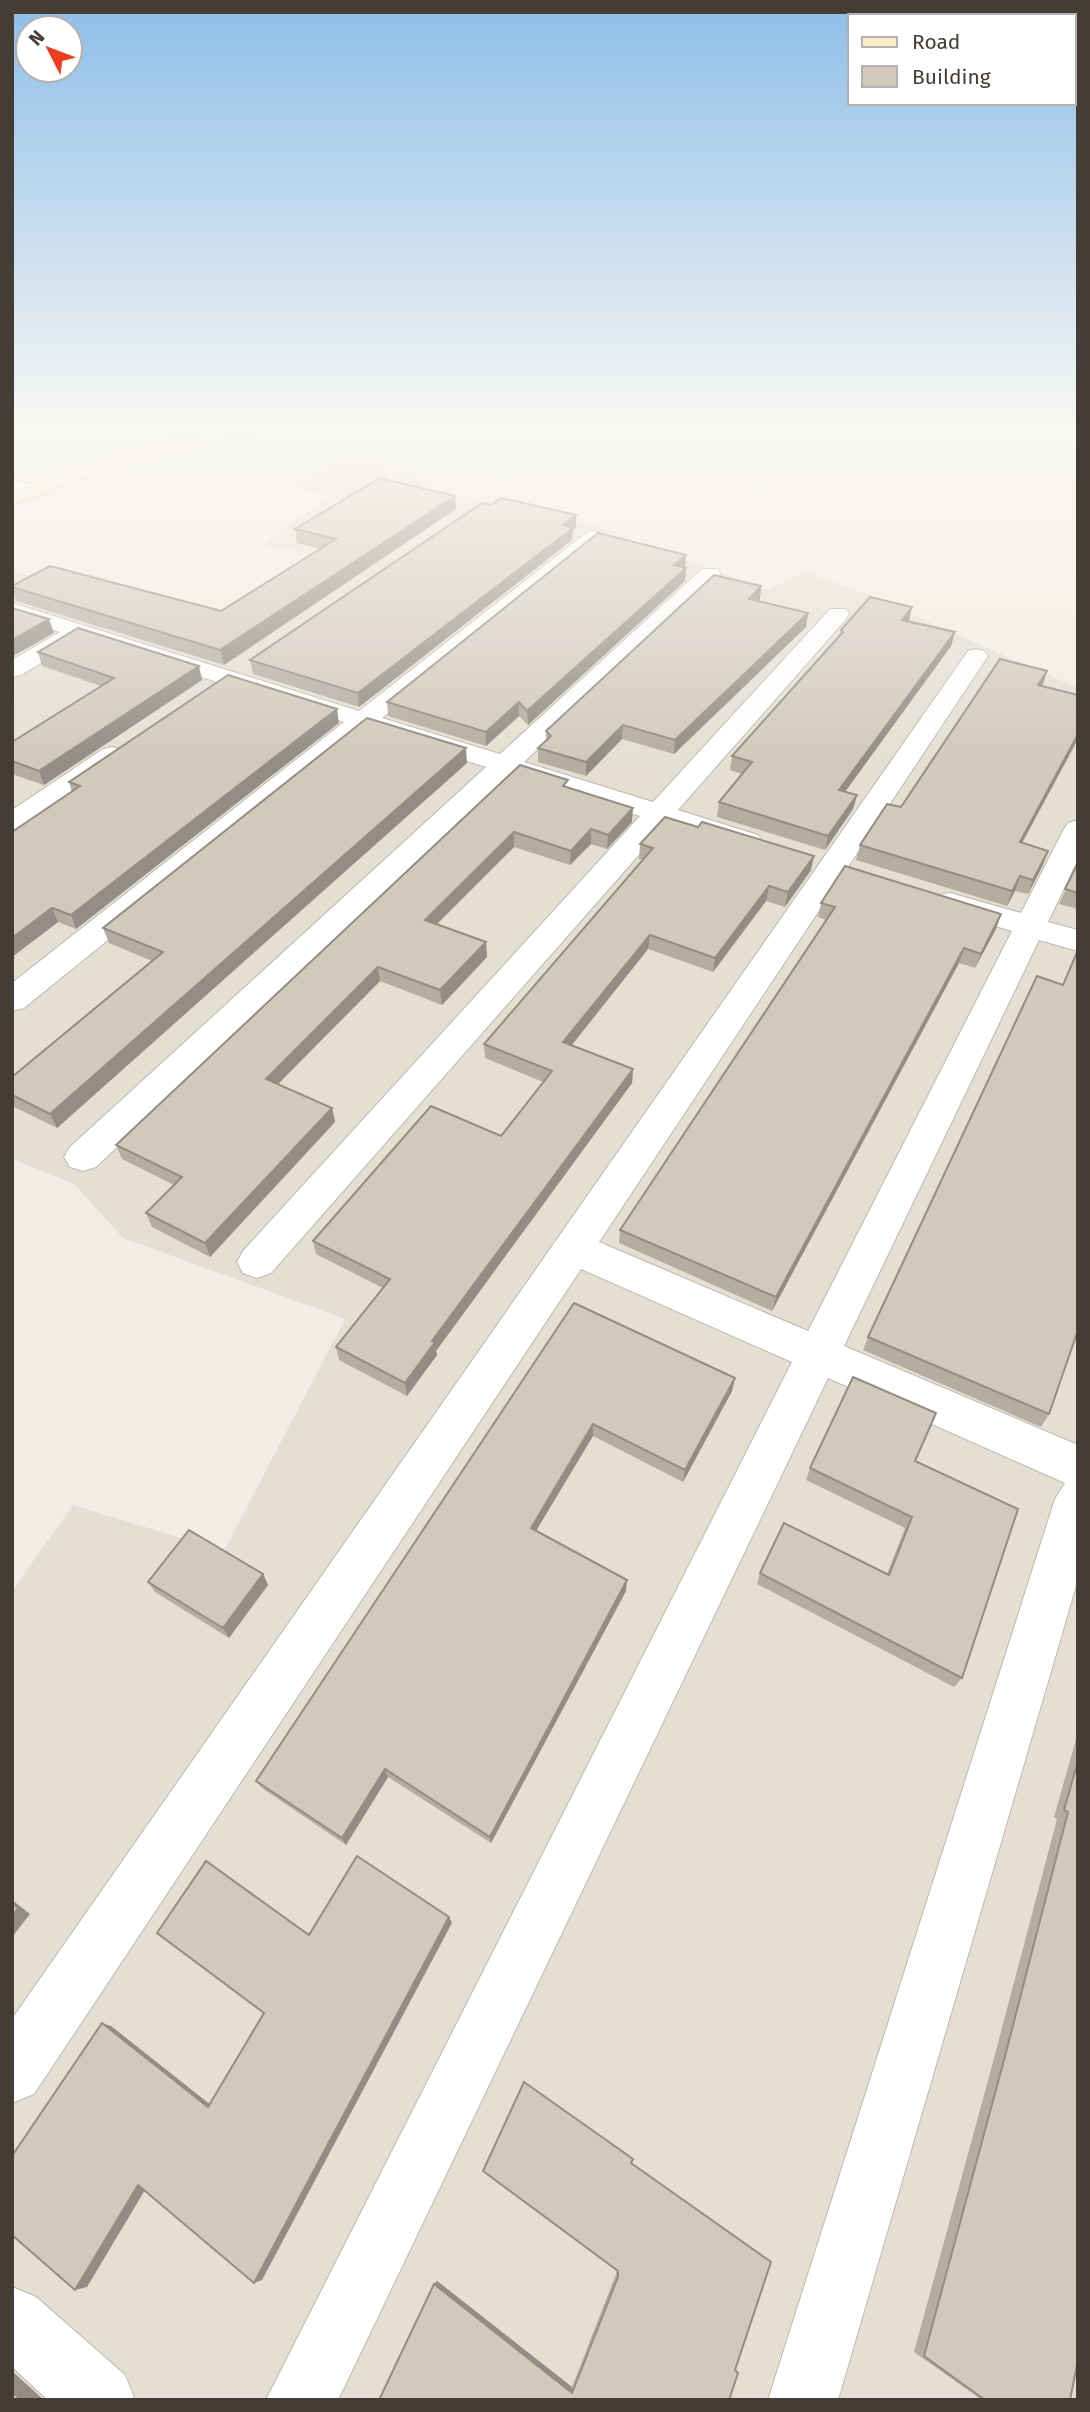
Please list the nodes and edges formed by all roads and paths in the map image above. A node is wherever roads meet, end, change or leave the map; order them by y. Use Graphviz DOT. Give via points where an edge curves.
graph roads {
  1 [pos="593,537"];
  2 [pos="710,574"];
  3 [pos="12,610"];
  4 [pos="838,614"];
  5 [pos="79,631"];
  6 [pos="976,656"];
  7 [pos="250,662"];
  8 [pos="12,670"];
  9 [pos="227,677"];
  10 [pos="204,692"];
  11 [pos="364,720"];
  12 [pos="136,738"];
  13 [pos="506,764"];
  14 [pos="660,813"];
  15 [pos="12,823"];
  16 [pos="1078,829"];
  17 [pos="766,846"];
  18 [pos="925,895"];
  19 [pos="1030,927"];
  20 [pos="1078,941"];
  21 [pos="12,1000"];
  22 [pos="83,1157"];
  23 [pos="573,1248"];
  24 [pos="257,1262"];
  25 [pos="818,1354"];
  26 [pos="1078,1467"];
  27 [pos="1078,1499"];
  28 [pos="12,2071"];
  29 [pos="12,2321"];
  30 [pos="100,2400"];
  31 [pos="301,2400"];
  32 [pos="803,2400"];
  1 -- 11 [label="street"];
  2 -- 13 [label="street"];
  3 -- 5 [label="street"];
  4 -- 14 [label="street"];
  5 -- 8 [label="street"];
  5 -- 9 [label="street"];
  6 -- 23 [label="street"];
  7 -- 9 [label="street"];
  9 -- 10 [label="street"];
  9 -- 11 [label="street"];
  11 -- 13 [label="street"];
  11 -- 21 [label="street"];
  12 -- 15 [label="street"];
  13 -- 14 [label="street"];
  13 -- 22 [label="street"];
  14 -- 17 [label="street"];
  14 -- 24 [label="street"];
  16 -- 19 [label="street"];
  18 -- 19 [label="street"];
  19 -- 20 [label="street"];
  19 -- 25 [label="street"];
  23 -- 25 [label="street"];
  23 -- 28 [label="street"];
  25 -- 26 [label="street"];
  25 -- 31 [label="street"];
  27 -- 32 [label="street"];
  29 -- 30 [label="street"];
}
